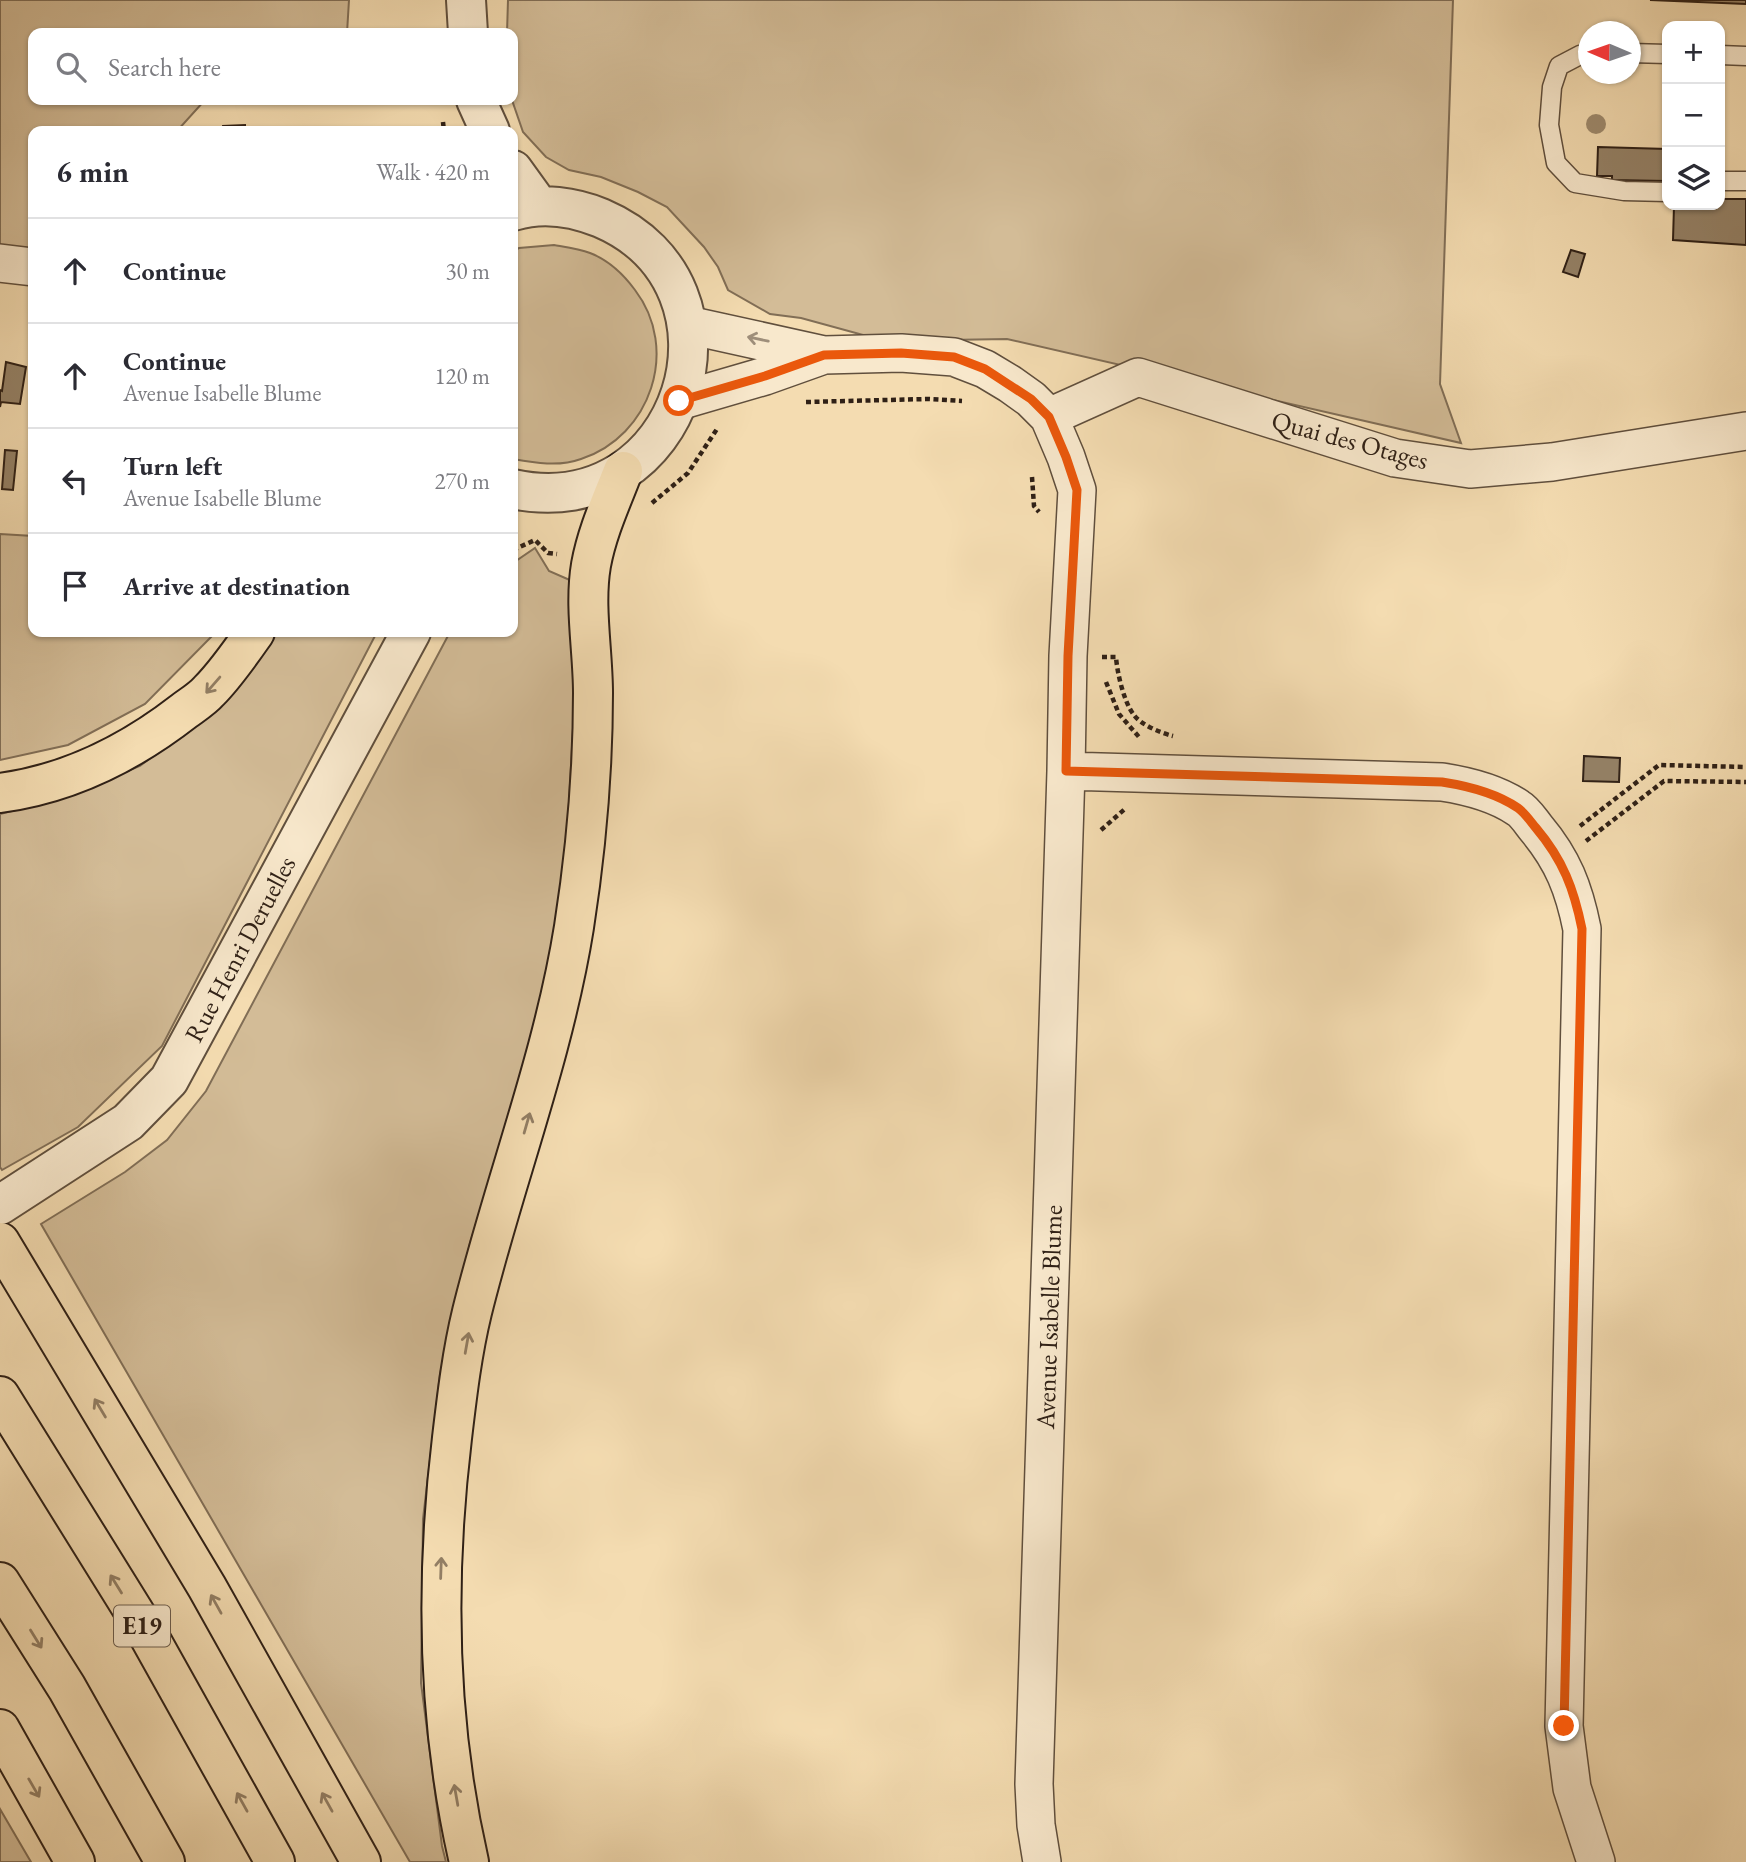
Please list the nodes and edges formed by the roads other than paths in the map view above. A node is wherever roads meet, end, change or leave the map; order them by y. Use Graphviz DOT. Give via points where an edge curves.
graph roads {
  1 [pos="466,0"];
  2 [pos="468,28"];
  3 [pos="1641,53"];
  4 [pos="1662,54"];
  5 [pos="1725,55"];
  6 [pos="1578,56"];
  7 [pos="1746,56"];
  8 [pos="470,105"];
  9 [pos="478,105"];
  10 [pos="469,126"];
  11 [pos="488,126"];
  12 [pos="1725,177"];
  13 [pos="1746,181"];
  14 [pos="518,185"];
  15 [pos="1662,192"];
  16 [pos="526,209"];
  17 [pos="0,263"];
  18 [pos="28,266"];
  19 [pos="688,325"];
  20 [pos="824,355"];
  21 [pos="679,401"];
  22 [pos="1049,417"];
  23 [pos="1746,430"];
  24 [pos="623,471"];
  25 [pos="524,509"];
  26 [pos="251,637"];
  27 [pos="408,637"];
  28 [pos="1066,771"];
  29 [pos="0,793"];
  30 [pos="0,1205"];
  31 [pos="0,1242"];
  32 [pos="0,1396"];
  33 [pos="0,1581"];
  34 [pos="0,1729"];
  35 [pos="75,1862"];
  36 [pos="165,1862"];
  37 [pos="275,1862"];
  38 [pos="361,1862"];
  39 [pos="469,1862"];
  40 [pos="1042,1862"];
  41 [pos="1596,1862"];
  1 -- 2 [label="street"];
  3 -- 4 [label="lane"];
  5 -- 7 [label="lane"];
  6 -- 15 [label="lane" via="1559,66 1552,87 1549,125 1556,163 1575,183"];
  8 -- 10 [label="street"];
  9 -- 11 [label="street"];
  12 -- 13 [label="lane"];
  14 -- 16 [label="street"];
  16 -- 19 [label="street" via="586,212 616,225 643,245 665,270"];
  17 -- 18 [label="street"];
  20 -- 19 [label="street, one-way"];
  19 -- 21 [label="street" via="688,367"];
  20 -- 21 [label="street"];
  20 -- 22 [label="street, Avenue Isabelle Blume" via="954,357 1010,384"];
  21 -- 24 [label="street" via="648,451"];
  22 -- 23 [label="street, Quai des Otages" via="1138,377 1395,458 1470,469 1552,462"];
  22 -- 28 [label="street, Avenue Isabelle Blume" via="1077,490 1085,657"];
  24 -- 25 [label="street"];
  39 -- 24 [label="highway, one-way" via="453,1775 441,1651 447,1475 472,1313 546,1057 574,928 591,764 590,568 597,535"];
  26 -- 29 [label="highway, one-way" via="208,692 169,723 114,757 66,777 32,789"];
  27 -- 30 [label="street, Rue Henri Deruelles" via="169,1080 128,1122"];
  28 -- 40 [label="street, Avenue Isabelle Blume" via="1034,1784"];
  28 -- 41 [label="street" via="1468,786 1520,808 1562,866 1575,895 1582,929 1564,1726 1572,1788"];
  38 -- 31 [label="highway, one-way" via="207,1587"];
  37 -- 32 [label="highway, E19, one-way" via="146,1632"];
  33 -- 36 [label="highway, one-way" via="67,1688"];
  34 -- 35 [label="highway, one-way"];
}
